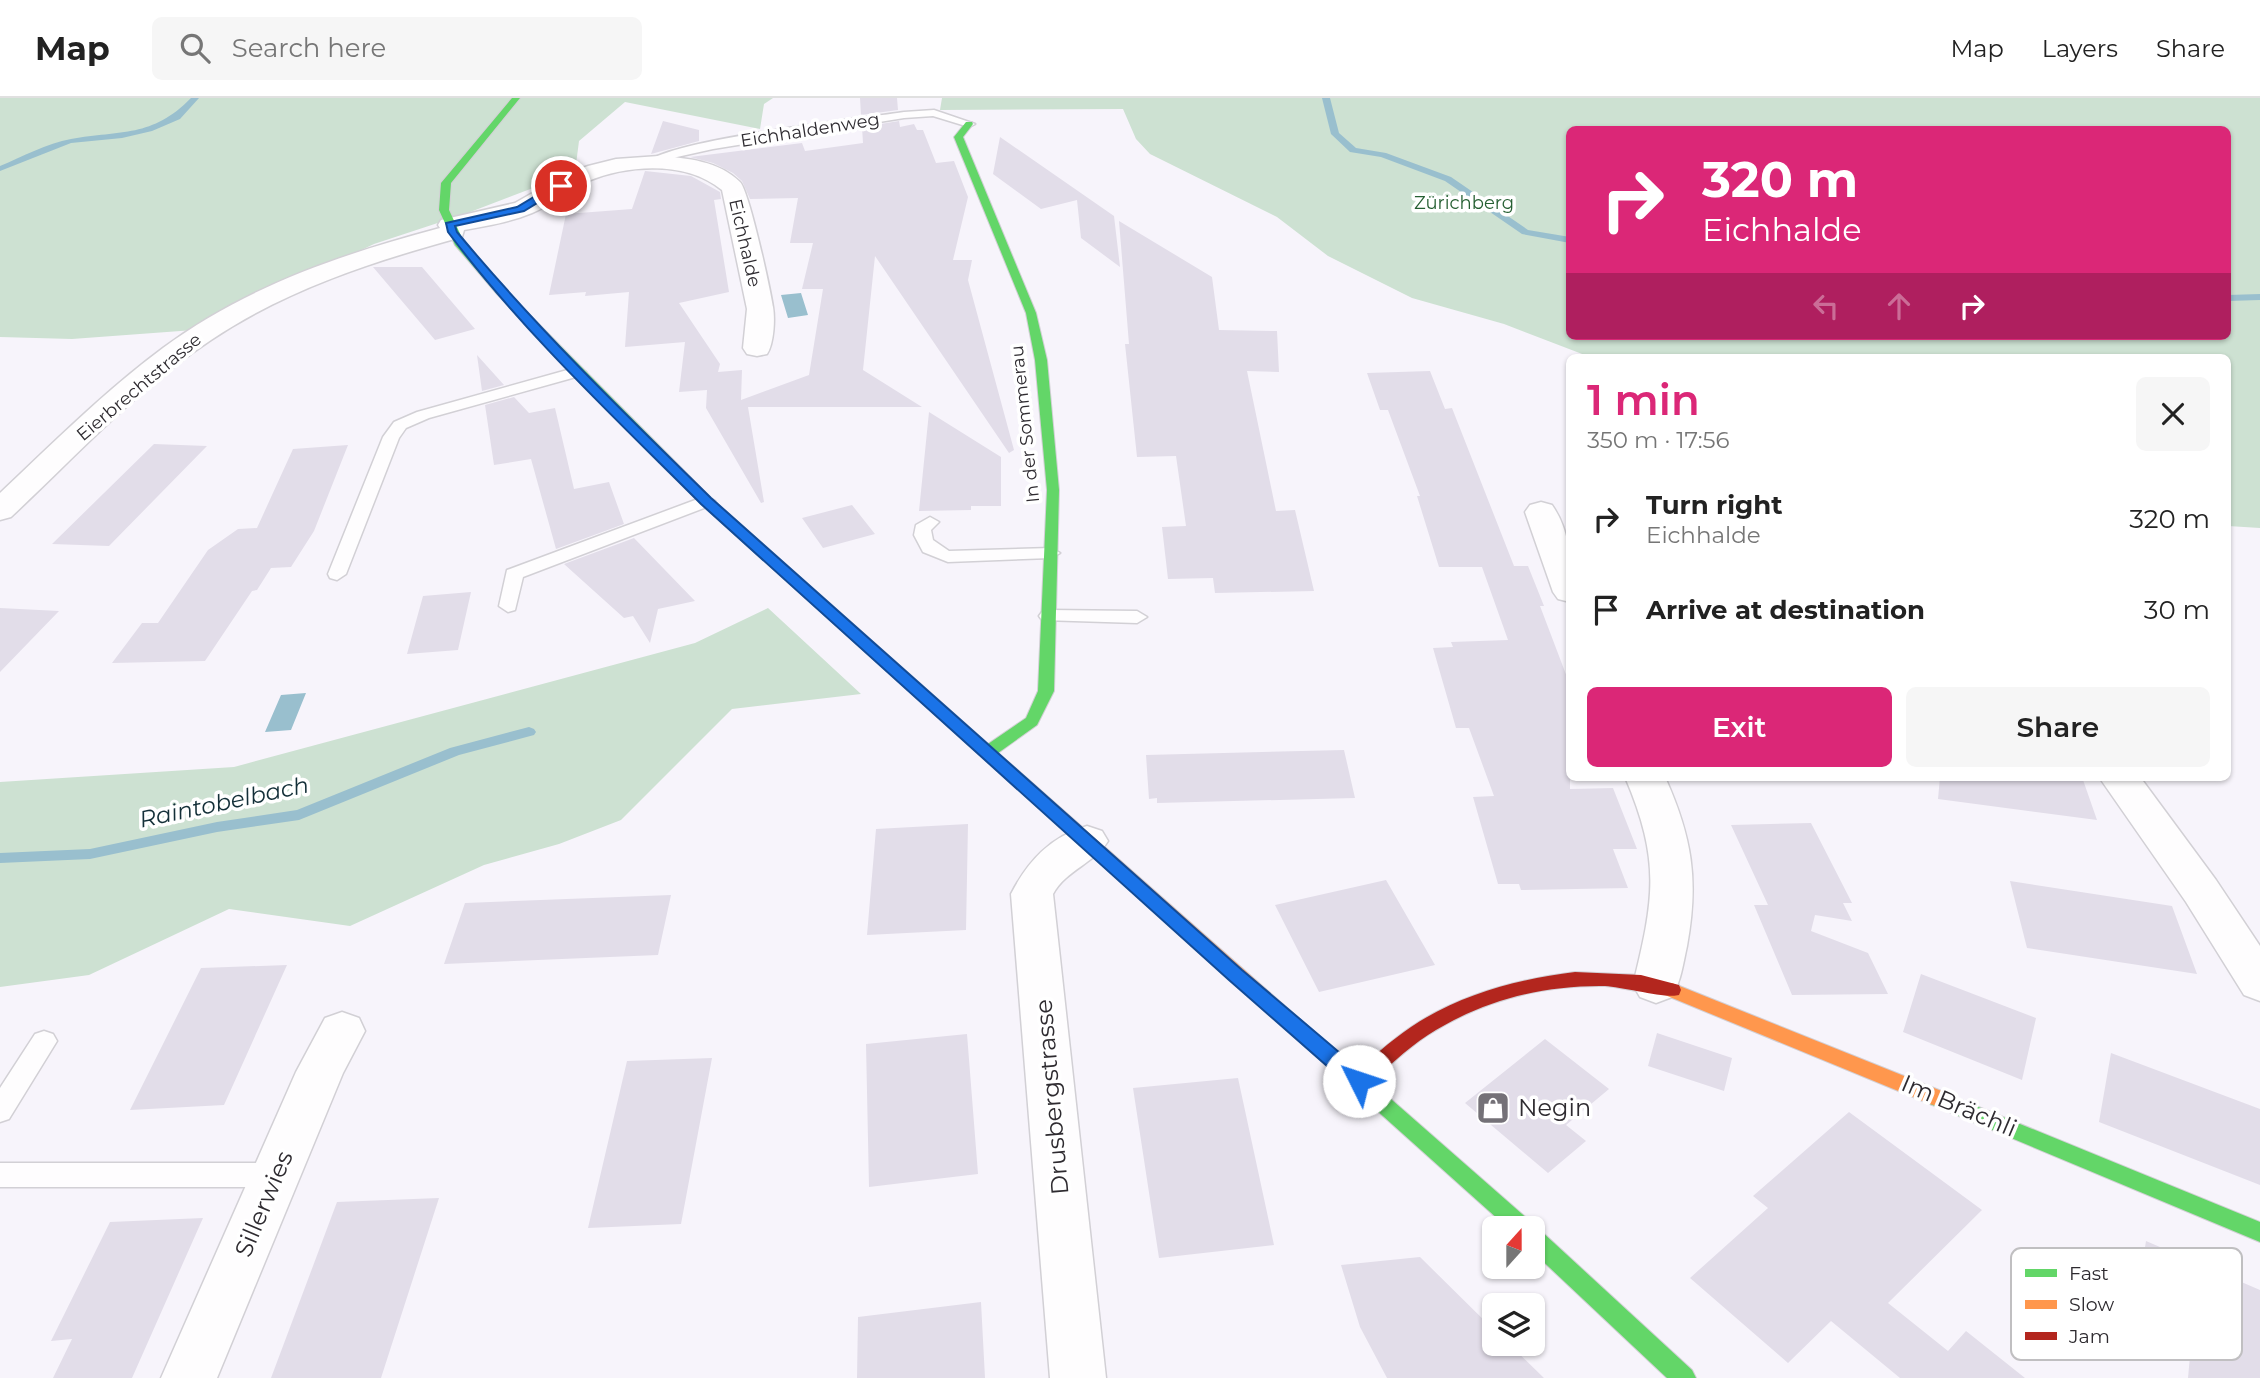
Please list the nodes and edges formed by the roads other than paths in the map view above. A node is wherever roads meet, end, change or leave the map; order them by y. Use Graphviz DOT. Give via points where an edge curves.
graph roads {
  1 [pos="516,98"];
  2 [pos="969,124"];
  3 [pos="651,163"];
  4 [pos="451,229"];
  5 [pos="757,348"];
  6 [pos="578,372"];
  7 [pos="706,501"];
  8 [pos="0,510"];
  9 [pos="1541,512"];
  10 [pos="930,522"];
  11 [pos="1051,553"];
  12 [pos="337,574"];
  13 [pos="1566,581"];
  14 [pos="508,606"];
  15 [pos="1049,616"];
  16 [pos="1137,617"];
  17 [pos="988,752"];
  18 [pos="1647,781"];
  19 [pos="2122,781"];
  20 [pos="1087,841"];
  21 [pos="2260,983"];
  22 [pos="1656,985"];
  23 [pos="342,1031"];
  24 [pos="44,1041"];
  25 [pos="1359,1081"];
  26 [pos="0,1111"];
  27 [pos="0,1175"];
  28 [pos="276,1175"];
  29 [pos="1509,1216"];
  30 [pos="2260,1232"];
  31 [pos="1545,1249"];
  32 [pos="189,1378"];
  33 [pos="1078,1378"];
  34 [pos="1684,1378"];
  1 -- 4 [label="main road" via="442,188"];
  2 -- 3 [label="lane, Eichhaldenweg" via="934,113 904,115 713,145"];
  2 -- 11 [label="main road, In der Sommerau" via="958,136 1031,313 1041,360 1054,491"];
  3 -- 4 [label="street, Eichhalde" via="590,173 520,209"];
  3 -- 5 [label="street, Eichhalde" via="713,172 733,188 760,309"];
  4 -- 6 [label="main road" via="498,288"];
  4 -- 8 [label="street, Eierbrechtstrasse" via="323,272 209,329 122,398"];
  6 -- 7 [label="main road"];
  6 -- 12 [label="lane" via="400,425 391,437"];
  7 -- 14 [label="lane" via="514,574"];
  7 -- 17 [label="main road"];
  9 -- 13 [label="street"];
  10 -- 11 [label="lane" via="922,529 922,538 933,553 948,557"];
  11 -- 15 [label="main road, In der Sommerau"];
  15 -- 16 [label="lane"];
  15 -- 17 [label="main road, In der Sommerau" via="1042,709 1026,727"];
  17 -- 20 [label="main road"];
  18 -- 22 [label="street" via="1667,835 1673,874 1672,914"];
  19 -- 21 [label="street"];
  20 -- 25 [label="main road"];
  20 -- 33 [label="street, Drusbergstrasse" via="1055,860 1032,894"];
  22 -- 25 [label="main road, Im Brächli" via="1581,981 1512,990 1464,1007 1422,1030"];
  22 -- 30 [label="main road, Im Brächli" via="1714,1004"];
  23 -- 28 [label="street, Sillerwies"];
  24 -- 26 [label="lane"];
  25 -- 29 [label="main road"];
  27 -- 28 [label="lane"];
  28 -- 32 [label="street, Sillerwies"];
  31 -- 34 [label="main road"];
}
